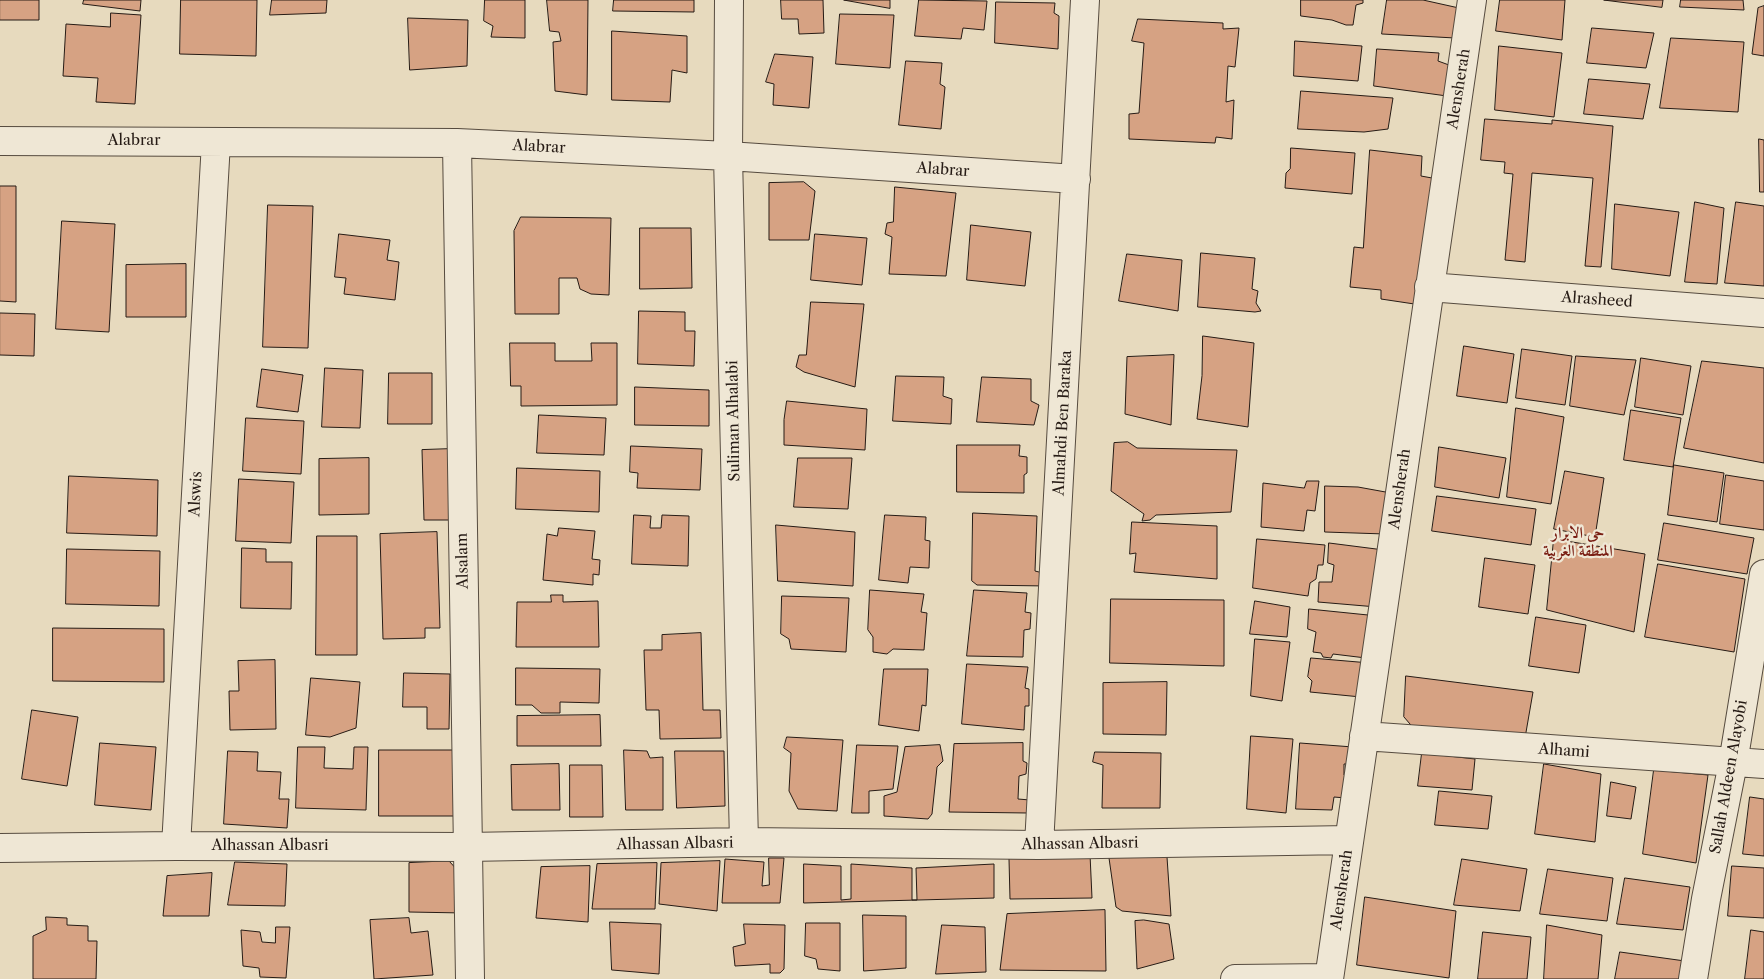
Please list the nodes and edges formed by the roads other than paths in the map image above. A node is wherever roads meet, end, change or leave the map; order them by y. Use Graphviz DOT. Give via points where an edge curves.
graph roads {
  1 [pos="728,0"];
  2 [pos="1085,0"];
  3 [pos="1472,0"];
  4 [pos="0,140"];
  5 [pos="216,142"];
  6 [pos="457,143"];
  7 [pos="728,156"];
  8 [pos="1076,179"];
  9 [pos="1429,288"];
  10 [pos="1764,313"];
  11 [pos="1764,574"];
  12 [pos="1364,736"];
  13 [pos="1733,763"];
  14 [pos="1764,764"];
  15 [pos="1349,840"];
  16 [pos="744,842"];
  17 [pos="1039,845"];
  18 [pos="176,846"];
  19 [pos="467,847"];
  20 [pos="0,848"];
  21 [pos="1329,978"];
  22 [pos="470,979"];
  23 [pos="1235,979"];
  24 [pos="1693,979"];
  1 -- 7 [label="street, Suliman Alhalabi"];
  2 -- 8 [label="street, Almahdi Ben Baraka"];
  3 -- 9 [label="street, Alensherah"];
  4 -- 5 [label="street, Alabrar"];
  5 -- 6 [label="street, Alabrar"];
  5 -- 18 [label="street, Alswis"];
  6 -- 7 [label="street, Alabrar"];
  6 -- 19 [label="street, Alsalam"];
  7 -- 8 [label="street, Alabrar"];
  7 -- 16 [label="street, Suliman Alhalabi"];
  8 -- 17 [label="street, Almahdi Ben Baraka"];
  9 -- 10 [label="street, Alrasheed"];
  9 -- 12 [label="street, Alensherah"];
  11 -- 13 [label="street, Sallah Aldeen Alayobi"];
  12 -- 13 [label="street, Alhami"];
  12 -- 15 [label="street, Alensherah"];
  13 -- 14 [label="street, Alhami"];
  13 -- 24 [label="street, Sallah Aldeen Alayobi"];
  15 -- 17 [label="street, Alhassan Albasri"];
  15 -- 21 [label="street, Alensherah"];
  16 -- 17 [label="street, Alhassan Albasri"];
  16 -- 19 [label="street, Alhassan Albasri"];
  18 -- 19 [label="street, Alhassan Albasri"];
  18 -- 20 [label="street, Alhassan Albasri"];
  19 -- 22 [label="street, Alsalam"];
  21 -- 23 [label="street"];
}
